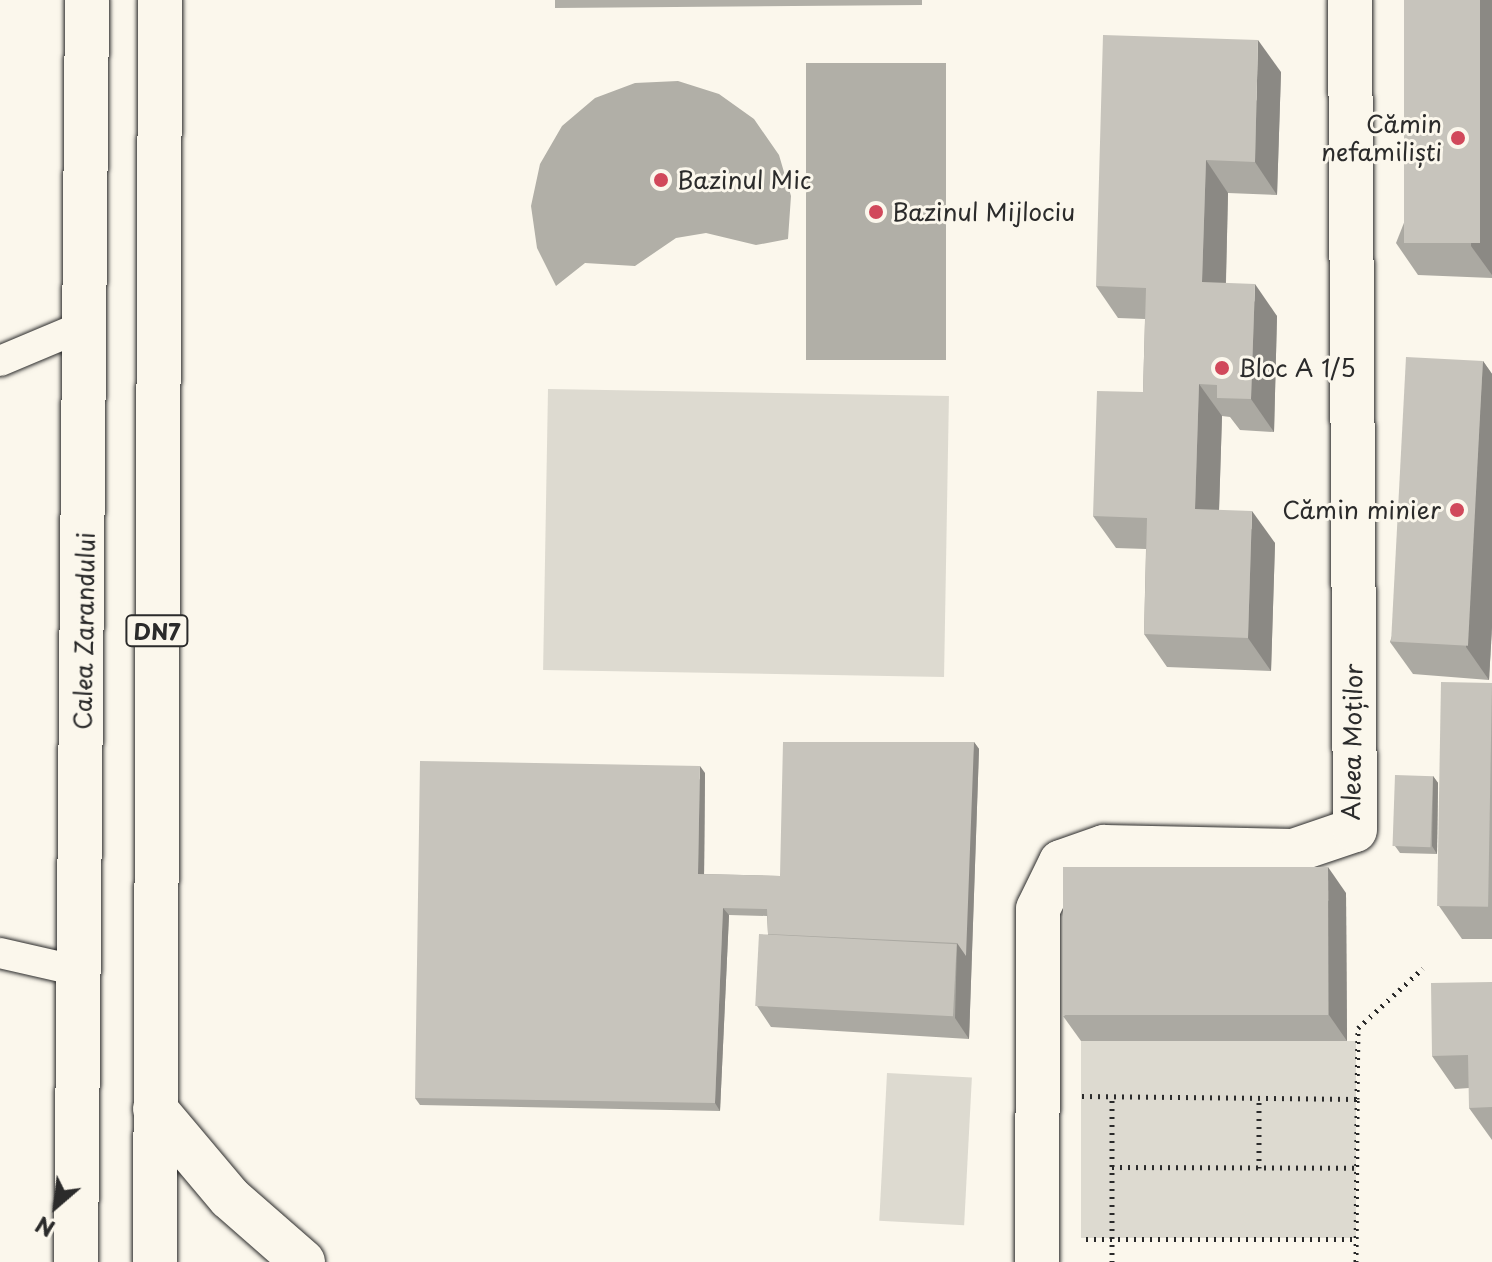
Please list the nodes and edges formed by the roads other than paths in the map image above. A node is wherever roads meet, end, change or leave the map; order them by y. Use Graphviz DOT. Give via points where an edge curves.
graph roads {
  1 [pos="87,0"];
  2 [pos="160,0"];
  3 [pos="1350,0"];
  4 [pos="88,324"];
  5 [pos="0,361"];
  6 [pos="0,953"];
  7 [pos="79,971"];
  8 [pos="155,1109"];
  9 [pos="1037,1251"];
  10 [pos="76,1262"];
  11 [pos="155,1262"];
  12 [pos="303,1262"];
  1 -- 4 [label="main road, Calea Zarandului"];
  2 -- 8 [label="main road, DN7"];
  3 -- 9 [label="main road, Aleea Moților" via="1355,830 1293,851 1104,847 1061,862 1038,909"];
  4 -- 5 [label="lane"];
  4 -- 7 [label="main road, Calea Zarandului"];
  6 -- 7 [label="lane"];
  7 -- 10 [label="main road, Calea Zarandului"];
  8 -- 11 [label="main road, DN7"];
  8 -- 12 [label="main road" via="230,1198"];
}
